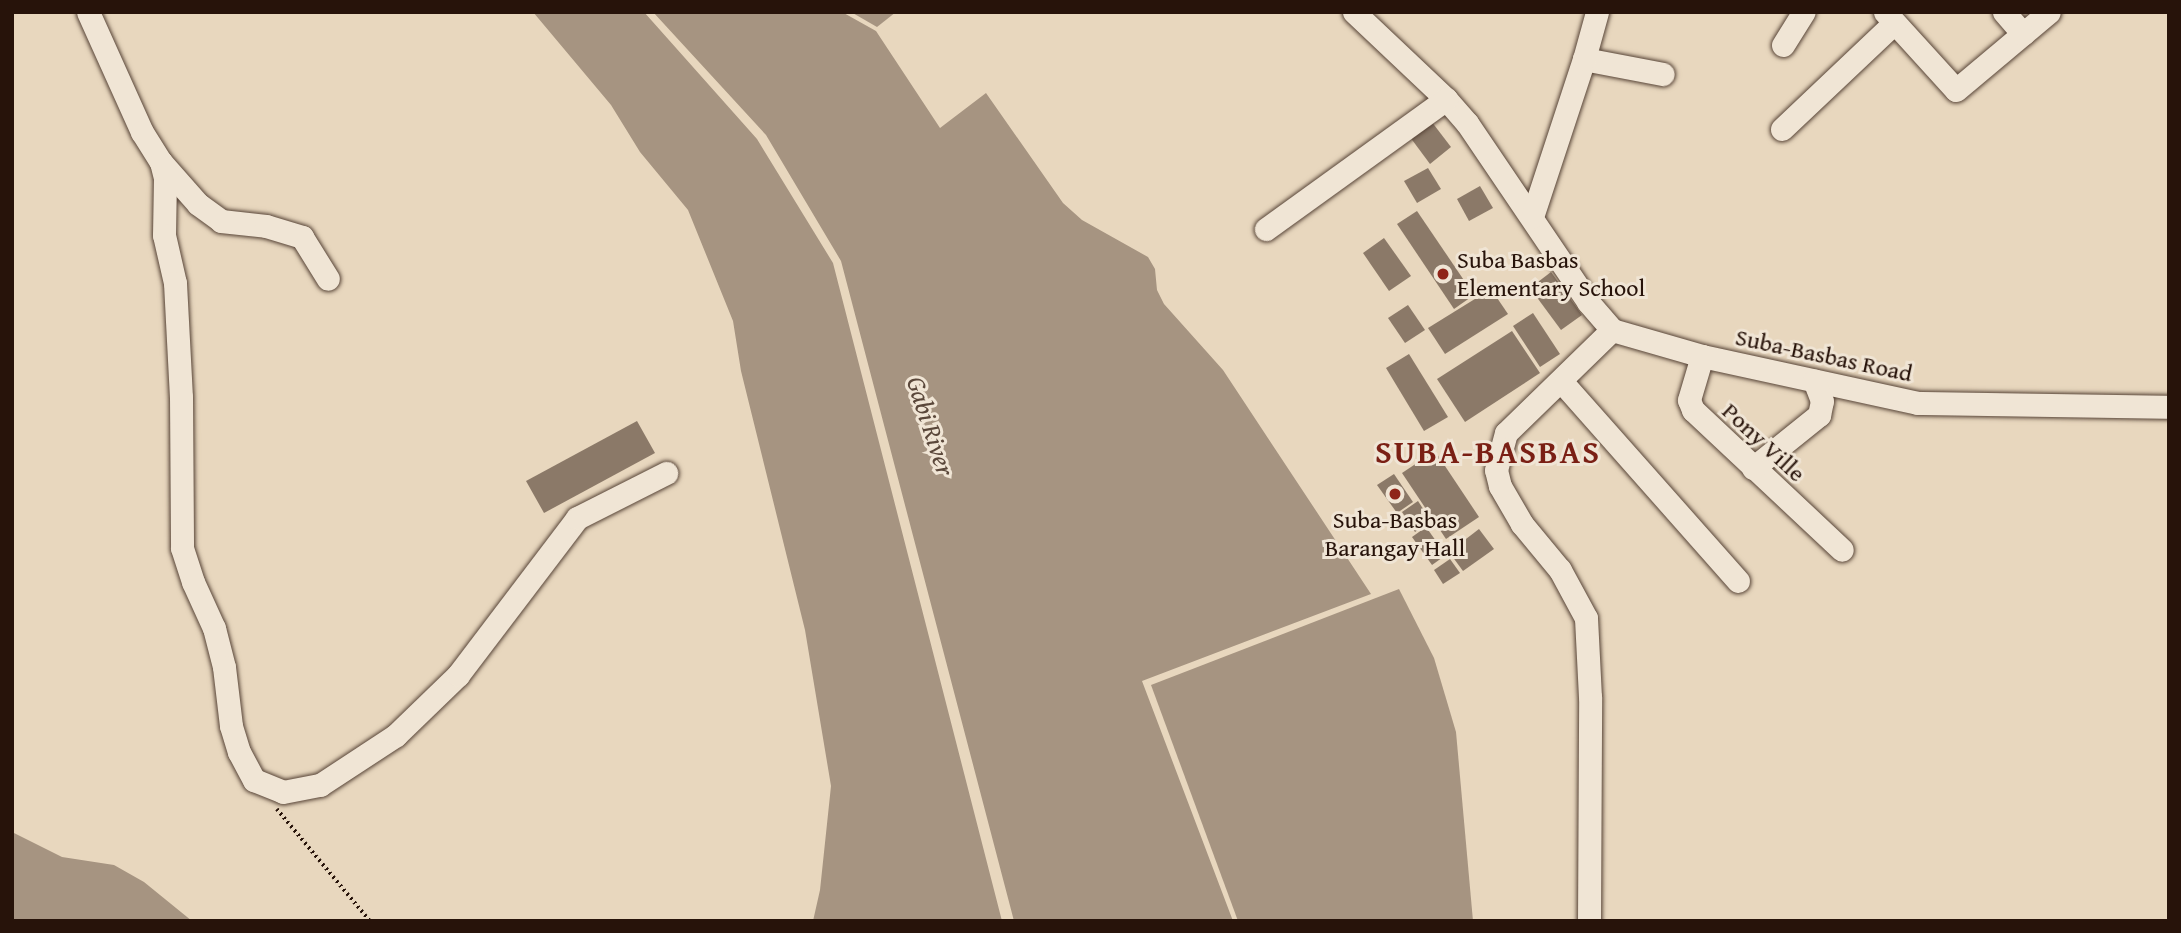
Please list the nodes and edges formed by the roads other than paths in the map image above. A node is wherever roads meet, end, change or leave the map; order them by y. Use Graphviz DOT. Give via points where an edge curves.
graph roads {
  1 [pos="88,12"];
  2 [pos="1354,12"];
  3 [pos="1597,12"];
  4 [pos="1804,12"];
  5 [pos="2004,12"];
  6 [pos="2049,12"];
  7 [pos="1890,18"];
  8 [pos="2023,34"];
  9 [pos="1783,45"];
  10 [pos="1584,60"];
  11 [pos="1663,74"];
  12 [pos="1446,99"];
  13 [pos="1782,130"];
  14 [pos="161,162"];
  15 [pos="1532,217"];
  16 [pos="1266,229"];
  17 [pos="328,279"];
  18 [pos="1612,330"];
  19 [pos="1702,356"];
  20 [pos="1814,380"];
  21 [pos="1561,381"];
  22 [pos="2169,407"];
  23 [pos="1753,468"];
  24 [pos="666,473"];
  25 [pos="1842,550"];
  26 [pos="1738,581"];
  27 [pos="1588,921"];
  1 -- 14 [label="street" via="142,132"];
  2 -- 12 [label="street"];
  3 -- 10 [label="street"];
  4 -- 9 [label="street"];
  5 -- 8 [label="street"];
  6 -- 8 [label="street"];
  7 -- 8 [label="street" via="1956,90"];
  7 -- 13 [label="street"];
  10 -- 11 [label="street"];
  10 -- 15 [label="street"];
  12 -- 15 [label="street"];
  12 -- 16 [label="street"];
  14 -- 17 [label="street" via="198,204 221,220 302,237"];
  14 -- 24 [label="street" via="164,235 175,283 182,548 214,628 231,726 254,780 283,792 320,785 396,736 458,675 577,518"];
  15 -- 18 [label="street"];
  18 -- 19 [label="street, Suba-Basbas Road"];
  18 -- 21 [label="street"];
  19 -- 20 [label="street, Suba-Basbas Road"];
  19 -- 23 [label="street, Pony Ville" via="1689,400 1693,410"];
  20 -- 22 [label="street, Suba-Basbas Road" via="1918,402"];
  20 -- 23 [label="street" via="1822,401 1819,415"];
  21 -- 26 [label="street"];
  21 -- 27 [label="street" via="1506,433 1496,470 1517,515 1560,570 1586,618"];
  23 -- 25 [label="street, Pony Ville"];
}
